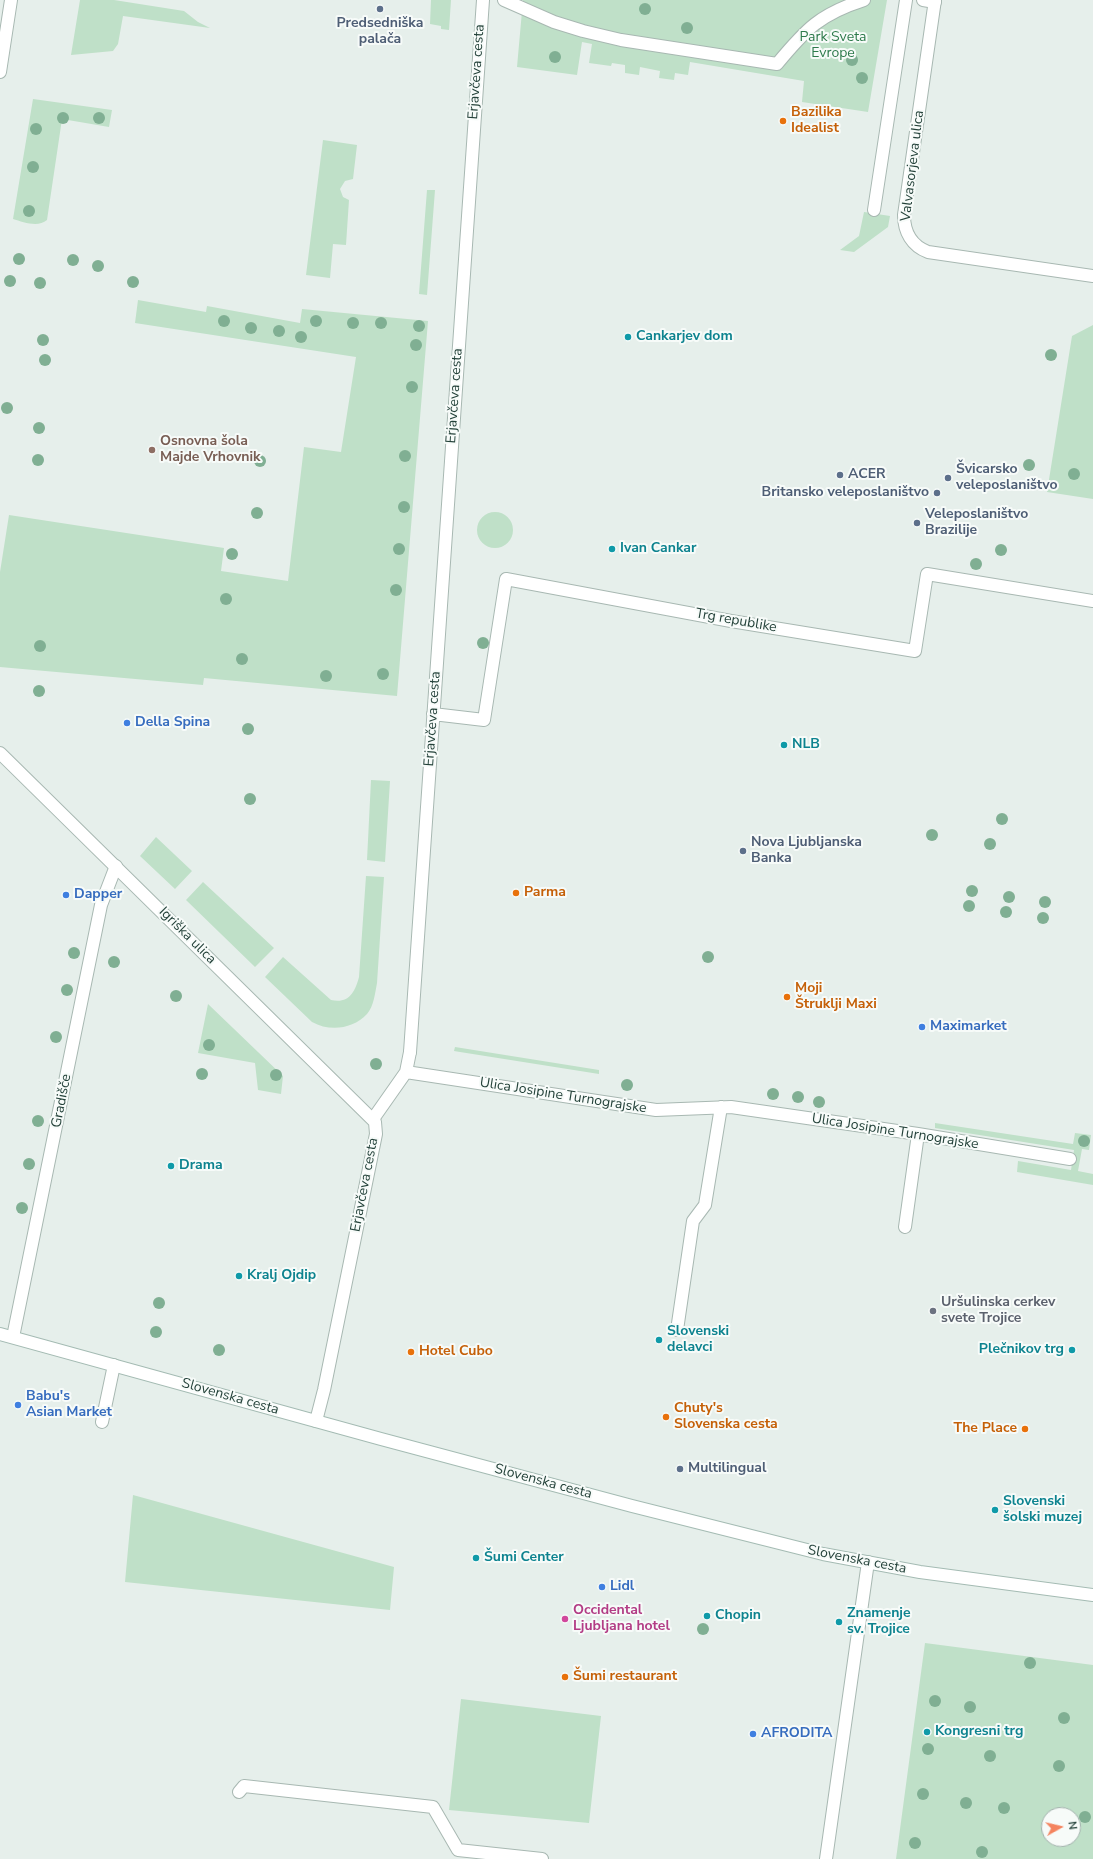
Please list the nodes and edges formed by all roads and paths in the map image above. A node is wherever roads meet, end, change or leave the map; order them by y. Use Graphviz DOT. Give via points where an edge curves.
graph roads {
  1 [pos="11,0"];
  2 [pos="483,0"];
  3 [pos="504,0"];
  4 [pos="864,0"];
  5 [pos="906,0"];
  6 [pos="923,0"];
  7 [pos="935,1"];
  8 [pos="0,72"];
  9 [pos="874,210"];
  10 [pos="1093,276"];
  11 [pos="1093,600"];
  12 [pos="433,714"];
  13 [pos="0,753"];
  14 [pos="116,866"];
  15 [pos="406,1072"];
  16 [pos="721,1107"];
  17 [pos="373,1119"];
  18 [pos="918,1134"];
  19 [pos="1070,1159"];
  20 [pos="905,1228"];
  21 [pos="677,1330"];
  22 [pos="0,1334"];
  23 [pos="13,1337"];
  24 [pos="114,1365"];
  25 [pos="316,1421"];
  26 [pos="102,1422"];
  27 [pos="868,1562"];
  28 [pos="1093,1595"];
  29 [pos="239,1792"];
  30 [pos="542,1859"];
  31 [pos="826,1859"];
  1 -- 8 [label="street"];
  2 -- 12 [label="street, Erjavčeva cesta"];
  3 -- 4 [label="street" via="583,31 621,40 777,64 806,30 822,18 844,6"];
  5 -- 9 [label="street"];
  6 -- 7 [label="street"];
  7 -- 10 [label="street, Valvasorjeva ulica" via="904,215 907,234 921,249 928,252"];
  11 -- 12 [label="street, Trg republike" via="927,574 915,650 506,579 484,720"];
  12 -- 15 [label="street, Erjavčeva cesta" via="410,1052"];
  13 -- 14 [label="street, Igriška ulica"];
  14 -- 17 [label="street, Igriška ulica"];
  14 -- 23 [label="street, Gradišče" via="101,906"];
  15 -- 16 [label="street, Ulica Josipine Turnograjske" via="656,1110"];
  15 -- 17 [label="street, Erjavčeva cesta"];
  16 -- 18 [label="street, Ulica Josipine Turnograjske"];
  16 -- 21 [label="street" via="705,1205 694,1221"];
  17 -- 25 [label="street, Erjavčeva cesta" via="376,1134"];
  18 -- 19 [label="street, Ulica Josipine Turnograjske"];
  18 -- 20 [label="street"];
  22 -- 23 [label="street, Slovenska cesta"];
  23 -- 24 [label="street, Slovenska cesta"];
  24 -- 25 [label="street, Slovenska cesta"];
  24 -- 26 [label="street"];
  25 -- 27 [label="street, Slovenska cesta" via="632,1506 823,1554"];
  27 -- 28 [label="street, Slovenska cesta" via="920,1572"];
  27 -- 31 [label="street"];
  29 -- 30 [label="street" via="244,1786 433,1807 458,1850"];
}
